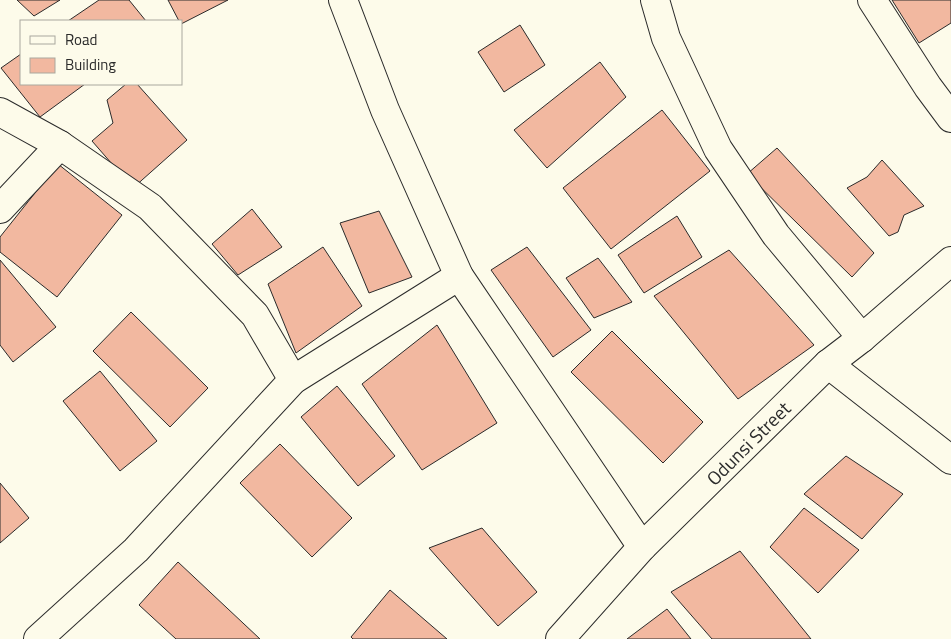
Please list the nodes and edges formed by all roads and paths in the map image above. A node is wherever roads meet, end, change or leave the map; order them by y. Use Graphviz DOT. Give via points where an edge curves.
graph roads {
  1 [pos="343,0"];
  2 [pos="655,0"];
  3 [pos="872,0"];
  4 [pos="0,112"];
  5 [pos="951,118"];
  6 [pos="60,144"];
  7 [pos="0,209"];
  8 [pos="951,261"];
  9 [pos="459,276"];
  10 [pos="862,338"];
  11 [pos="828,364"];
  12 [pos="292,380"];
  13 [pos="951,460"];
  14 [pos="642,547"];
  15 [pos="38,639"];
  16 [pos="560,639"];
  1 -- 9 [label="street" via="386,110"];
  2 -- 10 [label="street" via="666,38 718,149 776,235"];
  3 -- 5 [label="street"];
  4 -- 6 [label="street"];
  6 -- 7 [label="street"];
  6 -- 12 [label="street" via="150,207 255,315"];
  8 -- 10 [label="street, Odunsi Street"];
  9 -- 12 [label="street"];
  9 -- 14 [label="street"];
  10 -- 11 [label="street, Odunsi Street"];
  11 -- 13 [label="street"];
  11 -- 14 [label="street, Odunsi Street"];
  12 -- 15 [label="street" via="136,550"];
  14 -- 16 [label="street, Odunsi Street"];
}
